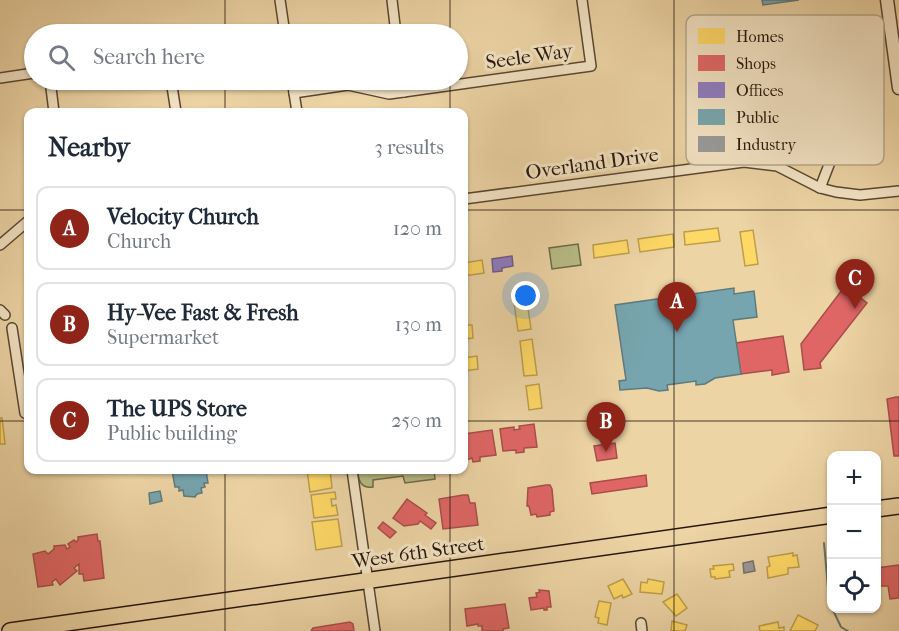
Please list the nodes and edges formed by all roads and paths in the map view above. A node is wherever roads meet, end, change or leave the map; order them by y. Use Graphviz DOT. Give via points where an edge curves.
graph roads {
  1 [pos="280,0"];
  2 [pos="392,0"];
  3 [pos="582,0"];
  4 [pos="887,0"];
  5 [pos="284,24"];
  6 [pos="395,24"];
  7 [pos="24,74"];
  8 [pos="0,78"];
  9 [pos="468,83"];
  10 [pos="899,88"];
  11 [pos="51,90"];
  12 [pos="173,90"];
  13 [pos="294,90"];
  14 [pos="314,90"];
  15 [pos="370,90"];
  16 [pos="418,90"];
  17 [pos="404,92"];
  18 [pos="294,93"];
  19 [pos="54,108"];
  20 [pos="175,108"];
  21 [pos="296,108"];
  22 [pos="721,165"];
  23 [pos="769,165"];
  24 [pos="829,165"];
  25 [pos="820,188"];
  26 [pos="899,190"];
  27 [pos="468,198"];
  28 [pos="24,224"];
  29 [pos="0,245"];
  30 [pos="12,328"];
  31 [pos="24,406"];
  32 [pos="353,474"];
  33 [pos="899,506"];
  34 [pos="881,508"];
  35 [pos="827,516"];
  36 [pos="368,580"];
  37 [pos="10,631"];
  38 [pos="375,631"];
  1 -- 5 [label="street"];
  2 -- 6 [label="street"];
  3 -- 9 [label="street, Seele Way" via="591,66"];
  4 -- 10 [label="street"];
  7 -- 8 [label="street"];
  11 -- 19 [label="street"];
  12 -- 20 [label="street"];
  13 -- 18 [label="street"];
  14 -- 18 [label="street, Seele Way"];
  15 -- 17 [label="street, Seele Way"];
  16 -- 17 [label="street, Seele Way"];
  18 -- 21 [label="street"];
  22 -- 27 [label="street, Overland Drive"];
  23 -- 25 [label="street, Overland Drive"];
  24 -- 25 [label="street"];
  25 -- 26 [label="street, Overland Drive" via="860,195"];
  28 -- 29 [label="street"];
  30 -- 31 [label="street"];
  32 -- 36 [label="street"];
  33 -- 34 [label="main road"];
  35 -- 36 [label="main road, West 6th Street"];
  36 -- 37 [label="main road, West 6th Street"];
  36 -- 38 [label="street"];
}
